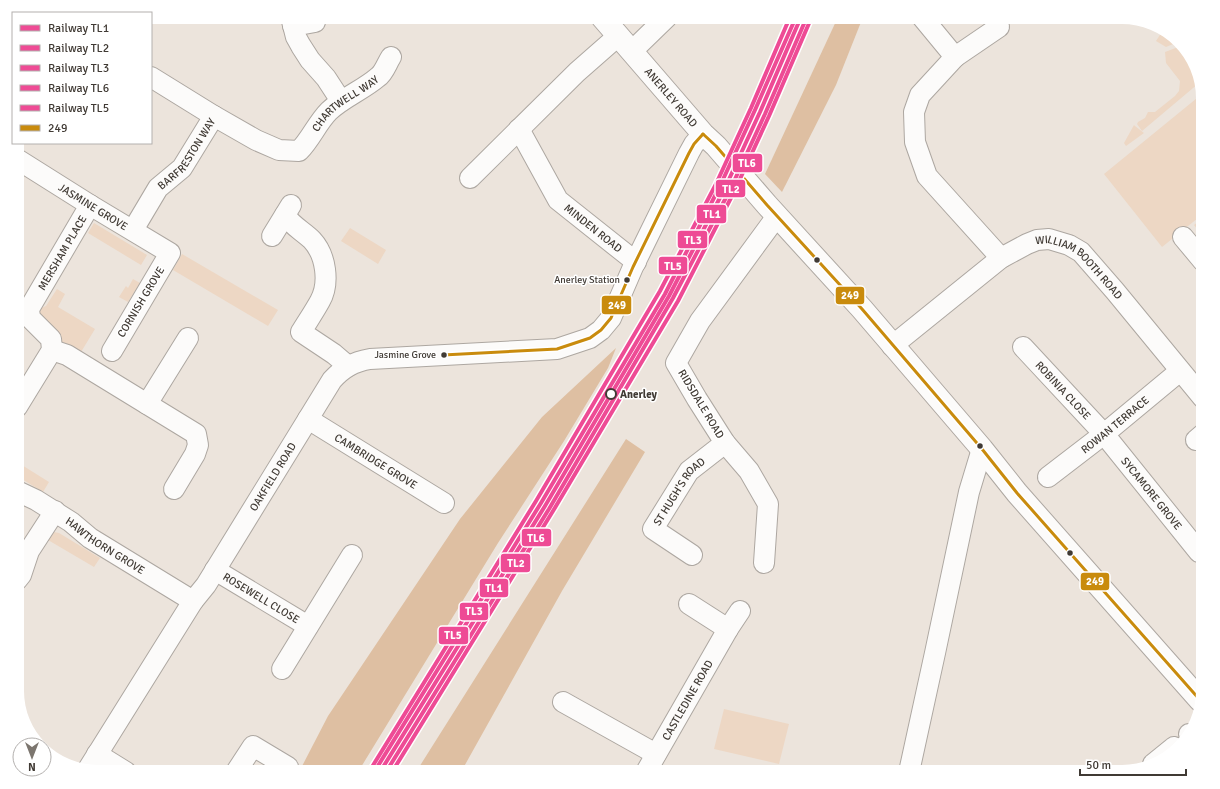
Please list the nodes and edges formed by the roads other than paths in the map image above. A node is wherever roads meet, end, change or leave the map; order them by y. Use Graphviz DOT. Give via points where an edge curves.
graph roads {
  1 [pos="293,24"];
  2 [pos="608,24"];
  3 [pos="657,24"];
  4 [pos="928,24"];
  5 [pos="999,27"];
  6 [pos="625,44"];
  7 [pos="391,57"];
  8 [pos="955,57"];
  9 [pos="152,78"];
  10 [pos="341,101"];
  11 [pos="214,116"];
  12 [pos="519,129"];
  13 [pos="710,140"];
  14 [pos="300,151"];
  15 [pos="24,163"];
  16 [pos="470,178"];
  17 [pos="90,205"];
  18 [pos="772,210"];
  19 [pos="133,230"];
  20 [pos="272,236"];
  21 [pos="1183,238"];
  22 [pos="1196,252"];
  23 [pos="170,253"];
  24 [pos="1001,258"];
  25 [pos="636,262"];
  26 [pos="188,338"];
  27 [pos="51,344"];
  28 [pos="892,346"];
  29 [pos="1023,346"];
  30 [pos="112,351"];
  31 [pos="348,366"];
  32 [pos="1180,371"];
  33 [pos="1196,390"];
  34 [pos="24,394"];
  35 [pos="147,404"];
  36 [pos="308,419"];
  37 [pos="1104,434"];
  38 [pos="724,443"];
  39 [pos="982,449"];
  40 [pos="1048,477"];
  41 [pos="174,488"];
  42 [pos="24,495"];
  43 [pos="444,503"];
  44 [pos="54,511"];
  45 [pos="1196,548"];
  46 [pos="352,555"];
  47 [pos="692,555"];
  48 [pos="764,563"];
  49 [pos="24,565"];
  50 [pos="215,570"];
  51 [pos="193,601"];
  52 [pos="689,604"];
  53 [pos="740,611"];
  54 [pos="308,626"];
  55 [pos="728,629"];
  56 [pos="282,669"];
  57 [pos="1196,695"];
  58 [pos="563,702"];
  59 [pos="656,754"];
  60 [pos="93,762"];
  61 [pos="103,765"];
  62 [pos="241,765"];
  63 [pos="285,765"];
  64 [pos="650,765"];
  65 [pos="911,765"];
  1 -- 10 [label="street" via="296,37 310,60"];
  2 -- 6 [label="main road, ANERLEY ROAD"];
  3 -- 6 [label="street"];
  4 -- 8 [label="street"];
  5 -- 8 [label="street"];
  6 -- 12 [label="street" via="577,72"];
  6 -- 13 [label="main road, ANERLEY ROAD"];
  7 -- 10 [label="street, CHARTWELL WAY" via="379,77"];
  8 -- 24 [label="street" via="920,95 914,112 915,142 927,176"];
  9 -- 11 [label="street"];
  10 -- 14 [label="street, CHARTWELL WAY" via="322,119"];
  11 -- 14 [label="street, BARFRESTON WAY" via="279,150"];
  11 -- 19 [label="street, BARFRESTON WAY" via="182,168 158,188"];
  12 -- 16 [label="street"];
  12 -- 25 [label="street, MINDEN ROAD" via="558,200"];
  13 -- 18 [label="main road, ANERLEY ROAD"];
  13 -- 25 [label="street, OAKFIELD ROAD" via="694,144"];
  15 -- 17 [label="street, JASMINE GROVE"];
  17 -- 19 [label="street, JASMINE GROVE"];
  17 -- 27 [label="street, MERSHAM PLACE" via="29,309 30,318"];
  18 -- 28 [label="main road, ANERLEY ROAD"];
  18 -- 38 [label="street, RIDSDALE ROAD" via="676,362"];
  19 -- 23 [label="street, JASMINE GROVE"];
  20 -- 31 [label="street" via="288,210 289,222 312,240 322,254 325,287 321,300 301,332"];
  21 -- 22 [label="street"];
  23 -- 30 [label="street, CORNISH GROVE"];
  24 -- 28 [label="street, WILLIAM BOOTH ROAD"];
  24 -- 32 [label="street, WILLIAM BOOTH ROAD" via="1037,240 1049,239 1081,252"];
  25 -- 31 [label="street, OAKFIELD ROAD" via="611,318 590,338 557,349 363,360"];
  26 -- 35 [label="street"];
  27 -- 34 [label="street"];
  27 -- 35 [label="street"];
  28 -- 39 [label="main road, ANERLEY ROAD"];
  29 -- 37 [label="street, ROBINIA CLOSE"];
  31 -- 36 [label="street, OAKFIELD ROAD" via="332,380"];
  32 -- 33 [label="street, WILLIAM BOOTH ROAD"];
  32 -- 37 [label="street, ROWAN TERRACE"];
  35 -- 41 [label="street" via="196,434 198,445 195,454"];
  36 -- 43 [label="street, CAMBRIDGE GROVE"];
  36 -- 50 [label="street, OAKFIELD ROAD"];
  37 -- 40 [label="street, ROWAN TERRACE"];
  37 -- 45 [label="street, SYCAMORE GROVE"];
  38 -- 47 [label="street, ST HUGH'S ROAD" via="689,471 653,529"];
  38 -- 48 [label="street, RIDSDALE ROAD" via="749,471 768,504"];
  39 -- 57 [label="main road, ANERLEY ROAD"];
  39 -- 65 [label="street" via="969,492"];
  42 -- 44 [label="street, HAWTHORN GROVE"];
  44 -- 49 [label="street" via="29,551"];
  44 -- 51 [label="street, HAWTHORN GROVE" via="90,538"];
  46 -- 54 [label="street, ROSEWELL CLOSE"];
  50 -- 51 [label="street, OAKFIELD ROAD"];
  50 -- 54 [label="street, ROSEWELL CLOSE"];
  51 -- 60 [label="street, OAKFIELD ROAD"];
  52 -- 55 [label="street"];
  53 -- 55 [label="street, CASTLEDINE ROAD"];
  54 -- 56 [label="street, ROSEWELL CLOSE"];
  55 -- 59 [label="street, CASTLEDINE ROAD"];
  58 -- 59 [label="street"];
  59 -- 64 [label="street, CASTLEDINE ROAD"];
  60 -- 61 [label="street"];
  62 -- 63 [label="street" via="253,746"];
}
